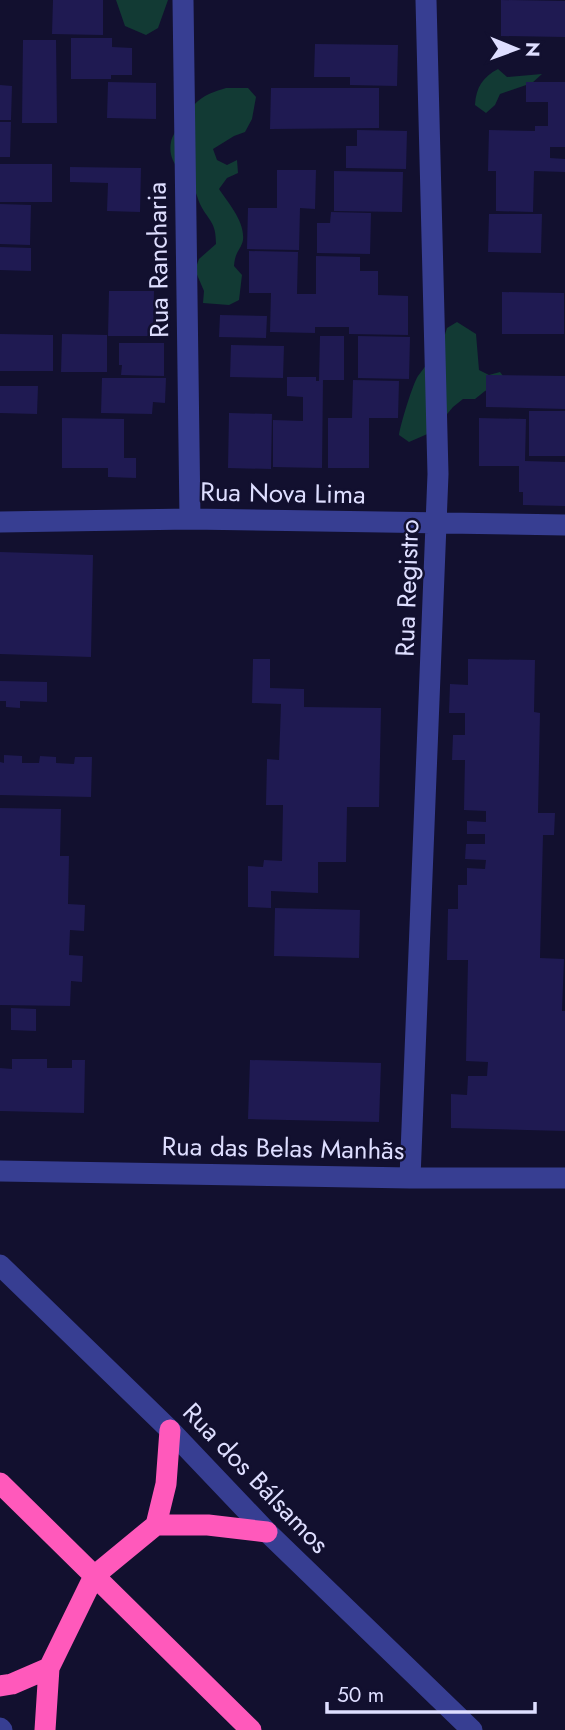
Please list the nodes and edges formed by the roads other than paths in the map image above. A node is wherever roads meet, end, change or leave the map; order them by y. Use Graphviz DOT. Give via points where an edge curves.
graph roads {
  1 [pos="183,0"];
  2 [pos="426,0"];
  3 [pos="190,519"];
  4 [pos="0,522"];
  5 [pos="438,523"];
  6 [pos="565,525"];
  7 [pos="0,1171"];
  8 [pos="410,1178"];
  9 [pos="565,1178"];
  10 [pos="0,1265"];
  11 [pos="170,1430"];
  12 [pos="0,1483"];
  13 [pos="156,1525"];
  14 [pos="267,1532"];
  15 [pos="94,1576"];
  16 [pos="48,1668"];
  17 [pos="0,1686"];
  18 [pos="46,1730"];
  19 [pos="251,1730"];
  20 [pos="472,1730"];
  1 -- 3 [label="street, Rua Rancharia"];
  2 -- 5 [label="street, Rua Registro"];
  3 -- 4 [label="street, Rua Nova Lima"];
  3 -- 5 [label="street, Rua Nova Lima"];
  5 -- 6 [label="street, Rua Nova Lima"];
  5 -- 8 [label="street, Rua Registro"];
  7 -- 8 [label="street, Rua das Belas Manhãs"];
  8 -- 9 [label="street, Rua das Belas Manhãs"];
  10 -- 11 [label="street, Rua dos Bálsamos"];
  11 -- 13 [label="highway" via="166,1484"];
  11 -- 14 [label="street, Rua dos Bálsamos"];
  12 -- 15 [label="highway"];
  13 -- 14 [label="highway"];
  13 -- 15 [label="highway"];
  14 -- 20 [label="street, Rua dos Bálsamos"];
  15 -- 16 [label="highway"];
  15 -- 19 [label="highway"];
  16 -- 17 [label="highway"];
  16 -- 18 [label="highway"];
}
